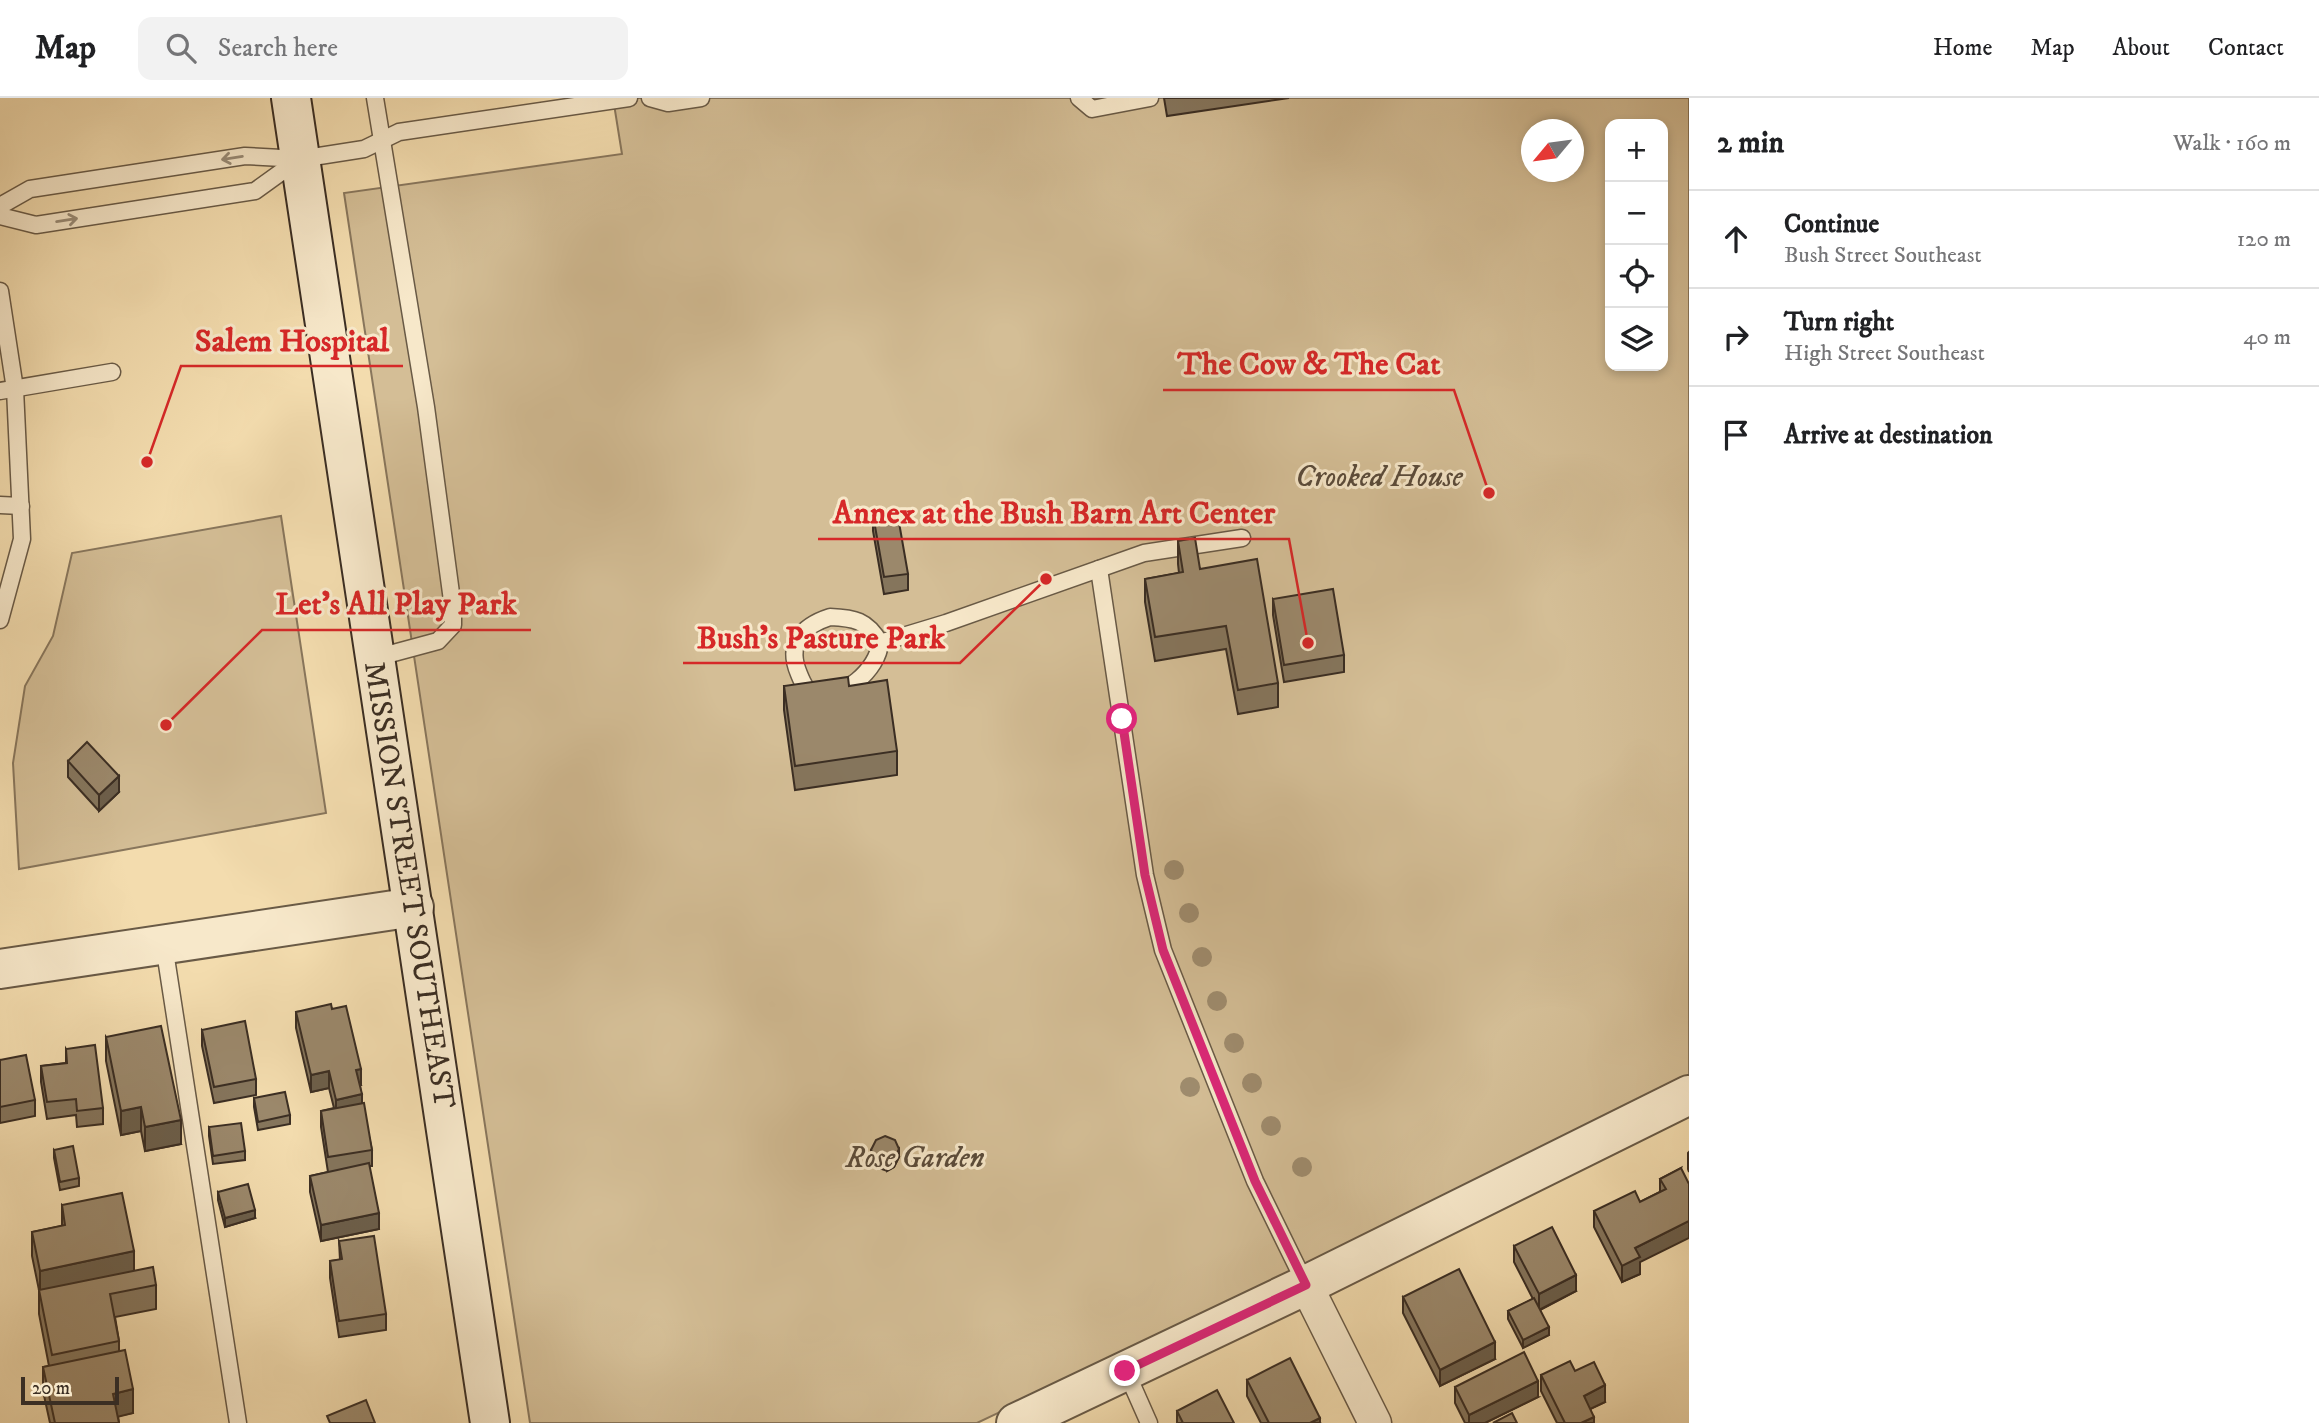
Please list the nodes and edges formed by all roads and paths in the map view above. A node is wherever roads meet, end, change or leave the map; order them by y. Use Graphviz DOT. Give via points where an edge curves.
graph roads {
  1 [pos="291,98"];
  2 [pos="375,98"];
  3 [pos="629,98"];
  4 [pos="650,98"];
  5 [pos="701,98"];
  6 [pos="1079,98"];
  7 [pos="1150,98"];
  8 [pos="382,141"];
  9 [pos="300,159"];
  10 [pos="0,206"];
  11 [pos="0,216"];
  12 [pos="0,291"];
  13 [pos="112,372"];
  14 [pos="8,390"];
  15 [pos="0,505"];
  16 [pos="21,506"];
  17 [pos="1242,538"];
  18 [pos="1099,569"];
  19 [pos="0,619"];
  20 [pos="880,642"];
  21 [pos="375,658"];
  22 [pos="414,907"];
  23 [pos="164,945"];
  24 [pos="0,969"];
  25 [pos="1689,1095"];
  26 [pos="1306,1285"];
  27 [pos="1125,1371"];
  28 [pos="238,1423"];
  29 [pos="491,1423"];
  30 [pos="1016,1423"];
  31 [pos="1149,1423"];
  32 [pos="1375,1423"];
  1 -- 9 [label="main road, MISSION STREET SOUTHEAST"];
  2 -- 8 [label="lane"];
  3 -- 8 [label="lane" via="399,132"];
  4 -- 5 [label="lane" via="668,103"];
  6 -- 7 [label="lane" via="1092,109"];
  8 -- 9 [label="lane" via="364,149"];
  8 -- 21 [label="lane" via="426,407 453,625 438,641"];
  9 -- 10 [label="lane, one-way" via="245,156 30,189"];
  11 -- 9 [label="lane, one-way" via="36,225 255,191"];
  9 -- 21 [label="main road, MISSION STREET SOUTHEAST"];
  12 -- 14 [label="lane"];
  13 -- 14 [label="lane"];
  14 -- 16 [label="lane"];
  15 -- 16 [label="lane"];
  16 -- 19 [label="lane" via="22,539"];
  17 -- 18 [label="lane" via="1144,554"];
  18 -- 20 [label="lane"];
  18 -- 26 [label="lane" via="1145,875 1163,950 1255,1181"];
  20 -- 20 [label="lane" via="858,619 830,617 799,634 794,664 804,687 824,697 866,673 879,654"];
  21 -- 22 [label="main road, MISSION STREET SOUTHEAST"];
  22 -- 23 [label="main road"];
  22 -- 29 [label="main road, MISSION STREET SOUTHEAST"];
  23 -- 24 [label="main road"];
  23 -- 28 [label="lane"];
  25 -- 26 [label="main road"];
  26 -- 27 [label="main road"];
  26 -- 32 [label="street"];
  27 -- 30 [label="main road"];
  27 -- 31 [label="lane"];
}
